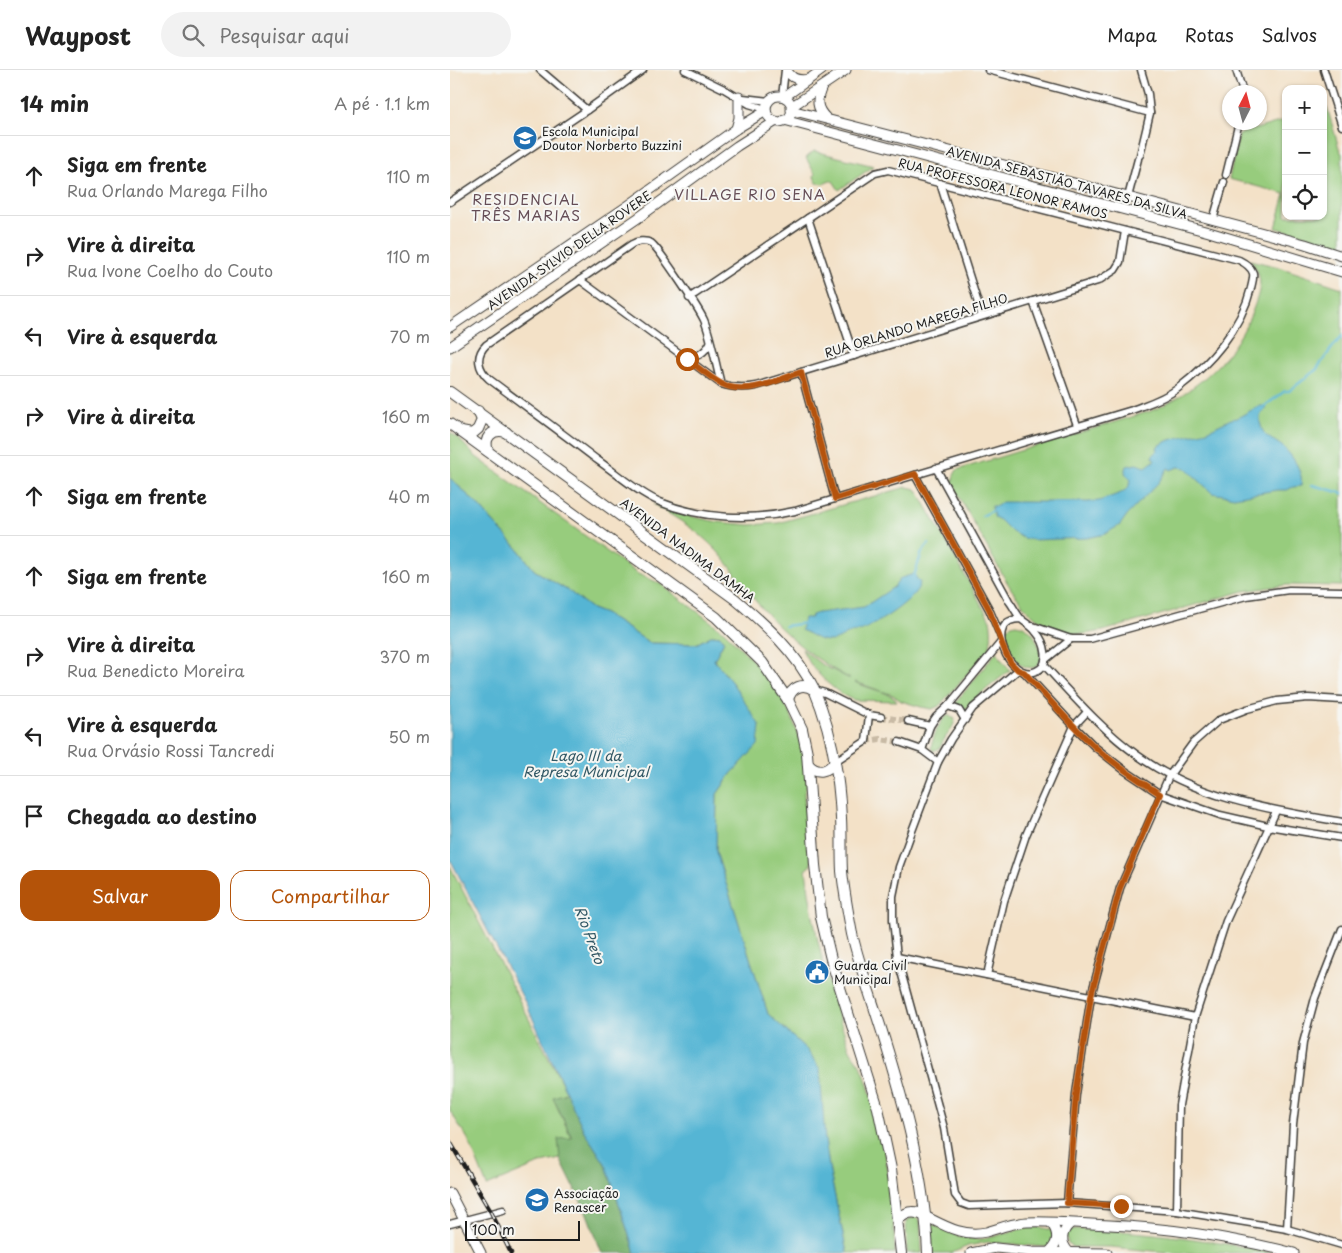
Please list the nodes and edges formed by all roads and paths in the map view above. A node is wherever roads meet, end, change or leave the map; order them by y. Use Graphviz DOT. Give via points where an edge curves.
graph roads {
  1 [pos="540,70"];
  2 [pos="643,70"];
  3 [pos="685,70"];
  4 [pos="786,70"];
  5 [pos="822,70"];
  6 [pos="846,70"];
  7 [pos="988,70"];
  8 [pos="1141,70"];
  9 [pos="1236,70"];
  10 [pos="1324,70"];
  11 [pos="810,79"];
  12 [pos="1241,85"];
  13 [pos="822,87"];
  14 [pos="739,97"];
  15 [pos="783,97"];
  16 [pos="767,107"];
  17 [pos="791,108"];
  18 [pos="587,110"];
  19 [pos="1150,113"];
  20 [pos="826,118"];
  21 [pos="780,120"];
  22 [pos="1342,126"];
  23 [pos="736,129"];
  24 [pos="1237,130"];
  25 [pos="1040,174"];
  26 [pos="1226,175"];
  27 [pos="1224,182"];
  28 [pos="940,184"];
  29 [pos="1037,187"];
  30 [pos="1128,197"];
  31 [pos="450,202"];
  32 [pos="629,205"];
  33 [pos="638,218"];
  34 [pos="808,218"];
  35 [pos="1213,220"];
  36 [pos="1125,231"];
  37 [pos="1309,245"];
  38 [pos="1342,256"];
  39 [pos="1304,260"];
  40 [pos="1342,272"];
  41 [pos="580,280"];
  42 [pos="689,298"];
  43 [pos="1033,301"];
  44 [pos="982,316"];
  45 [pos="450,326"];
  46 [pos="452,342"];
  47 [pos="710,343"];
  48 [pos="854,356"];
  49 [pos="687,359"];
  50 [pos="801,372"];
  51 [pos="721,384"];
  52 [pos="450,392"];
  53 [pos="478,411"];
  54 [pos="450,424"];
  55 [pos="1077,425"];
  56 [pos="461,432"];
  57 [pos="506,432"];
  58 [pos="488,451"];
  59 [pos="936,468"];
  60 [pos="915,474"];
  61 [pos="835,499"];
  62 [pos="1342,591"];
  63 [pos="1022,619"];
  64 [pos="1030,625"];
  65 [pos="1070,639"];
  66 [pos="1001,640"];
  67 [pos="1044,662"];
  68 [pos="1021,671"];
  69 [pos="814,690"];
  70 [pos="788,700"];
  71 [pos="1342,700"];
  72 [pos="948,706"];
  73 [pos="1087,712"];
  74 [pos="869,715"];
  75 [pos="881,716"];
  76 [pos="965,720"];
  77 [pos="908,721"];
  78 [pos="930,726"];
  79 [pos="1074,726"];
  80 [pos="899,742"];
  81 [pos="922,750"];
  82 [pos="834,762"];
  83 [pos="938,762"];
  84 [pos="809,765"];
  85 [pos="1169,776"];
  86 [pos="1160,794"];
  87 [pos="1276,811"];
  88 [pos="1342,822"];
  89 [pos="1268,826"];
  90 [pos="1342,838"];
  91 [pos="1342,929"];
  92 [pos="898,957"];
  93 [pos="987,975"];
  94 [pos="1091,996"];
  95 [pos="1195,1017"];
  96 [pos="450,1193"];
  97 [pos="1067,1203"];
  98 [pos="503,1210"];
  99 [pos="1177,1210"];
  100 [pos="925,1216"];
  101 [pos="465,1220"];
  102 [pos="898,1220"];
  103 [pos="1051,1223"];
  104 [pos="450,1224"];
  105 [pos="1070,1224"];
  106 [pos="1287,1229"];
  107 [pos="1342,1245"];
  108 [pos="1050,1252"];
  109 [pos="1069,1252"];
  110 [pos="481,1253"];
  111 [pos="901,1253"];
  112 [pos="928,1253"];
  113 [pos="971,1253"];
  114 [pos="1107,1253"];
  115 [pos="1294,1253"];
  1 -- 18 [label="street"];
  2 -- 18 [label="street"];
  3 -- 14 [label="street"];
  4 -- 11 [label="main road" via="796,78"];
  4 -- 15 [label="street"];
  5 -- 11 [label="main road"];
  6 -- 13 [label="main road"];
  7 -- 19 [label="street"];
  8 -- 19 [label="street"];
  9 -- 12 [label="street"];
  10 -- 22 [label="street"];
  11 -- 15 [label="main road"];
  13 -- 17 [label="main road"];
  13 -- 20 [label="main road" via="817,105"];
  14 -- 16 [label="street"];
  14 -- 23 [label="main road"];
  15 -- 16 [label="main road" via="776,96"];
  15 -- 17 [label="main road"];
  16 -- 21 [label="main road" via="770,117"];
  16 -- 23 [label="main road, AVENIDA SYLVIO DELLA ROVERE"];
  17 -- 20 [label="main road, AVENIDA SEBASTIÃO TAVARES DA SILVA"];
  17 -- 21 [label="main road" via="788,117"];
  18 -- 31 [label="street"];
  19 -- 30 [label="street"];
  20 -- 25 [label="main road, AVENIDA SEBASTIÃO TAVARES DA SILVA"];
  21 -- 29 [label="main road, AVENIDA SEBASTIÃO TAVARES DA SILVA"];
  21 -- 33 [label="main road, AVENIDA SYLVIO DELLA ROVERE" via="737,146"];
  23 -- 32 [label="main road, AVENIDA SYLVIO DELLA ROVERE"];
  24 -- 26 [label="street"];
  25 -- 29 [label="main road"];
  25 -- 30 [label="main road, AVENIDA SEBASTIÃO TAVARES DA SILVA"];
  27 -- 35 [label="street"];
  28 -- 34 [label="street, RUA PROFESSORA LEONOR RAMOS" via="881,170"];
  28 -- 36 [label="street, RUA PROFESSORA LEONOR RAMOS"];
  28 -- 44 [label="street"];
  29 -- 39 [label="main road, AVENIDA SEBASTIÃO TAVARES DA SILVA"];
  30 -- 35 [label="main road, AVENIDA SEBASTIÃO TAVARES DA SILVA"];
  32 -- 33 [label="main road"];
  32 -- 45 [label="main road, AVENIDA SYLVIO DELLA ROVERE"];
  33 -- 46 [label="main road, AVENIDA SYLVIO DELLA ROVERE"];
  34 -- 42 [label="street, RUA PROFESSORA LEONOR RAMOS"];
  34 -- 48 [label="street"];
  35 -- 37 [label="main road, AVENIDA SEBASTIÃO TAVARES DA SILVA"];
  36 -- 43 [label="street, RUA ORLANDO MAREGA FILHO" via="1120,262 1115,270 1098,281"];
  36 -- 55 [label="street, RUA PROFESSORA LEONOR RAMOS" via="1240,260 1252,271 1253,282 1243,311 1224,343 1196,373 1155,401"];
  37 -- 38 [label="main road, AVENIDA SEBASTIÃO TAVARES DA SILVA"];
  37 -- 39 [label="main road"];
  39 -- 40 [label="main road, AVENIDA SEBASTIÃO TAVARES DA SILVA"];
  41 -- 42 [label="street" via="632,244 647,242 658,250"];
  41 -- 49 [label="street, RUA ORLANDO MAREGA FILHO"];
  41 -- 61 [label="street" via="486,345 481,350 480,370 632,485 659,501 706,514 764,517"];
  42 -- 47 [label="street" via="704,320"];
  43 -- 44 [label="street, RUA ORLANDO MAREGA FILHO"];
  43 -- 55 [label="street"];
  44 -- 48 [label="street, RUA ORLANDO MAREGA FILHO"];
  47 -- 49 [label="street" via="701,354"];
  47 -- 51 [label="street"];
  48 -- 50 [label="street, RUA ORLANDO MAREGA FILHO"];
  49 -- 51 [label="street, RUA ORLANDO MAREGA FILHO"];
  50 -- 51 [label="street, RUA ORLANDO MAREGA FILHO" via="756,386 738,388"];
  50 -- 61 [label="street"];
  52 -- 53 [label="main road, AVENIDA NADIMA DAMHA"];
  53 -- 56 [label="main road" via="482,420 478,430 468,434"];
  53 -- 57 [label="main road, AVENIDA NADIMA DAMHA"];
  54 -- 56 [label="main road"];
  55 -- 59 [label="street"];
  56 -- 58 [label="main road"];
  57 -- 58 [label="main road" via="499,430 490,435 486,441"];
  57 -- 69 [label="main road, AVENIDA NADIMA DAMHA" via="735,599 784,645"];
  58 -- 70 [label="main road" via="716,617 762,662"];
  59 -- 60 [label="street"];
  59 -- 63 [label="street"];
  60 -- 61 [label="street"];
  60 -- 66 [label="street" via="989,609"];
  62 -- 65 [label="street" via="1289,590 1254,595 1114,634"];
  63 -- 64 [label="street"];
  63 -- 66 [label="street" via="1004,625"];
  64 -- 65 [label="street"];
  64 -- 67 [label="street" via="1042,642"];
  65 -- 67 [label="street"];
  66 -- 68 [label="street" via="1011,663"];
  66 -- 72 [label="street"];
  67 -- 68 [label="street" via="1042,668 1033,673"];
  67 -- 73 [label="street"];
  68 -- 76 [label="street" via="973,708"];
  68 -- 79 [label="street"];
  69 -- 70 [label="main road" via="808,686 798,687"];
  69 -- 74 [label="street"];
  69 -- 82 [label="main road, AVENIDA NADIMA DAMHA"];
  70 -- 84 [label="main road" via="802,729"];
  71 -- 85 [label="street" via="1308,698 1277,701 1247,708 1219,720 1193,743"];
  72 -- 76 [label="street" via="959,710"];
  72 -- 78 [label="street"];
  73 -- 79 [label="street"];
  73 -- 85 [label="street" via="1137,756"];
  74 -- 75 [label="street"];
  74 -- 82 [label="street" via="866,741"];
  76 -- 83 [label="street"];
  77 -- 78 [label="street"];
  78 -- 81 [label="street"];
  79 -- 86 [label="street" via="1124,770"];
  79 -- 93 [label="street" via="1026,834 1004,901"];
  80 -- 81 [label="street"];
  81 -- 83 [label="street"];
  82 -- 84 [label="main road" via="823,771"];
  82 -- 100 [label="main road, AVENIDA NADIMA DAMHA" via="841,817 842,870 853,937 904,1106"];
  83 -- 92 [label="street" via="899,868 893,896"];
  84 -- 102 [label="main road" via="821,917 831,960 878,1108"];
  85 -- 86 [label="street"];
  85 -- 87 [label="street" via="1229,799"];
  86 -- 89 [label="street" via="1220,815"];
  86 -- 94 [label="street" via="1120,888"];
  87 -- 88 [label="street"];
  87 -- 89 [label="street"];
  89 -- 90 [label="street"];
  89 -- 95 [label="street" via="1226,921"];
  91 -- 106 [label="street" via="1315,998 1304,1043 1293,1124"];
  92 -- 93 [label="street"];
  92 -- 97 [label="street" via="944,1128 956,1195 965,1205 976,1206"];
  93 -- 94 [label="street"];
  94 -- 95 [label="street"];
  94 -- 97 [label="street" via="1076,1094"];
  95 -- 99 [label="street" via="1179,1105"];
  96 -- 101 [label="main road"];
  97 -- 99 [label="street"];
  98 -- 101 [label="street"];
  99 -- 106 [label="street"];
  100 -- 102 [label="main road" via="911,1212"];
  100 -- 103 [label="main road" via="955,1231 974,1234 1010,1224"];
  100 -- 112 [label="main road, AVENIDA NADIMA DAMHA"];
  101 -- 104 [label="street"];
  101 -- 110 [label="main road"];
  102 -- 111 [label="main road"];
  103 -- 105 [label="main road"];
  103 -- 108 [label="main road" via="1057,1237"];
  105 -- 109 [label="main road" via="1063,1236"];
  105 -- 115 [label="main road" via="1217,1236"];
  106 -- 107 [label="street"];
  108 -- 109 [label="main road"];
  108 -- 113 [label="main road" via="996,1248"];
  109 -- 114 [label="main road"];
}
